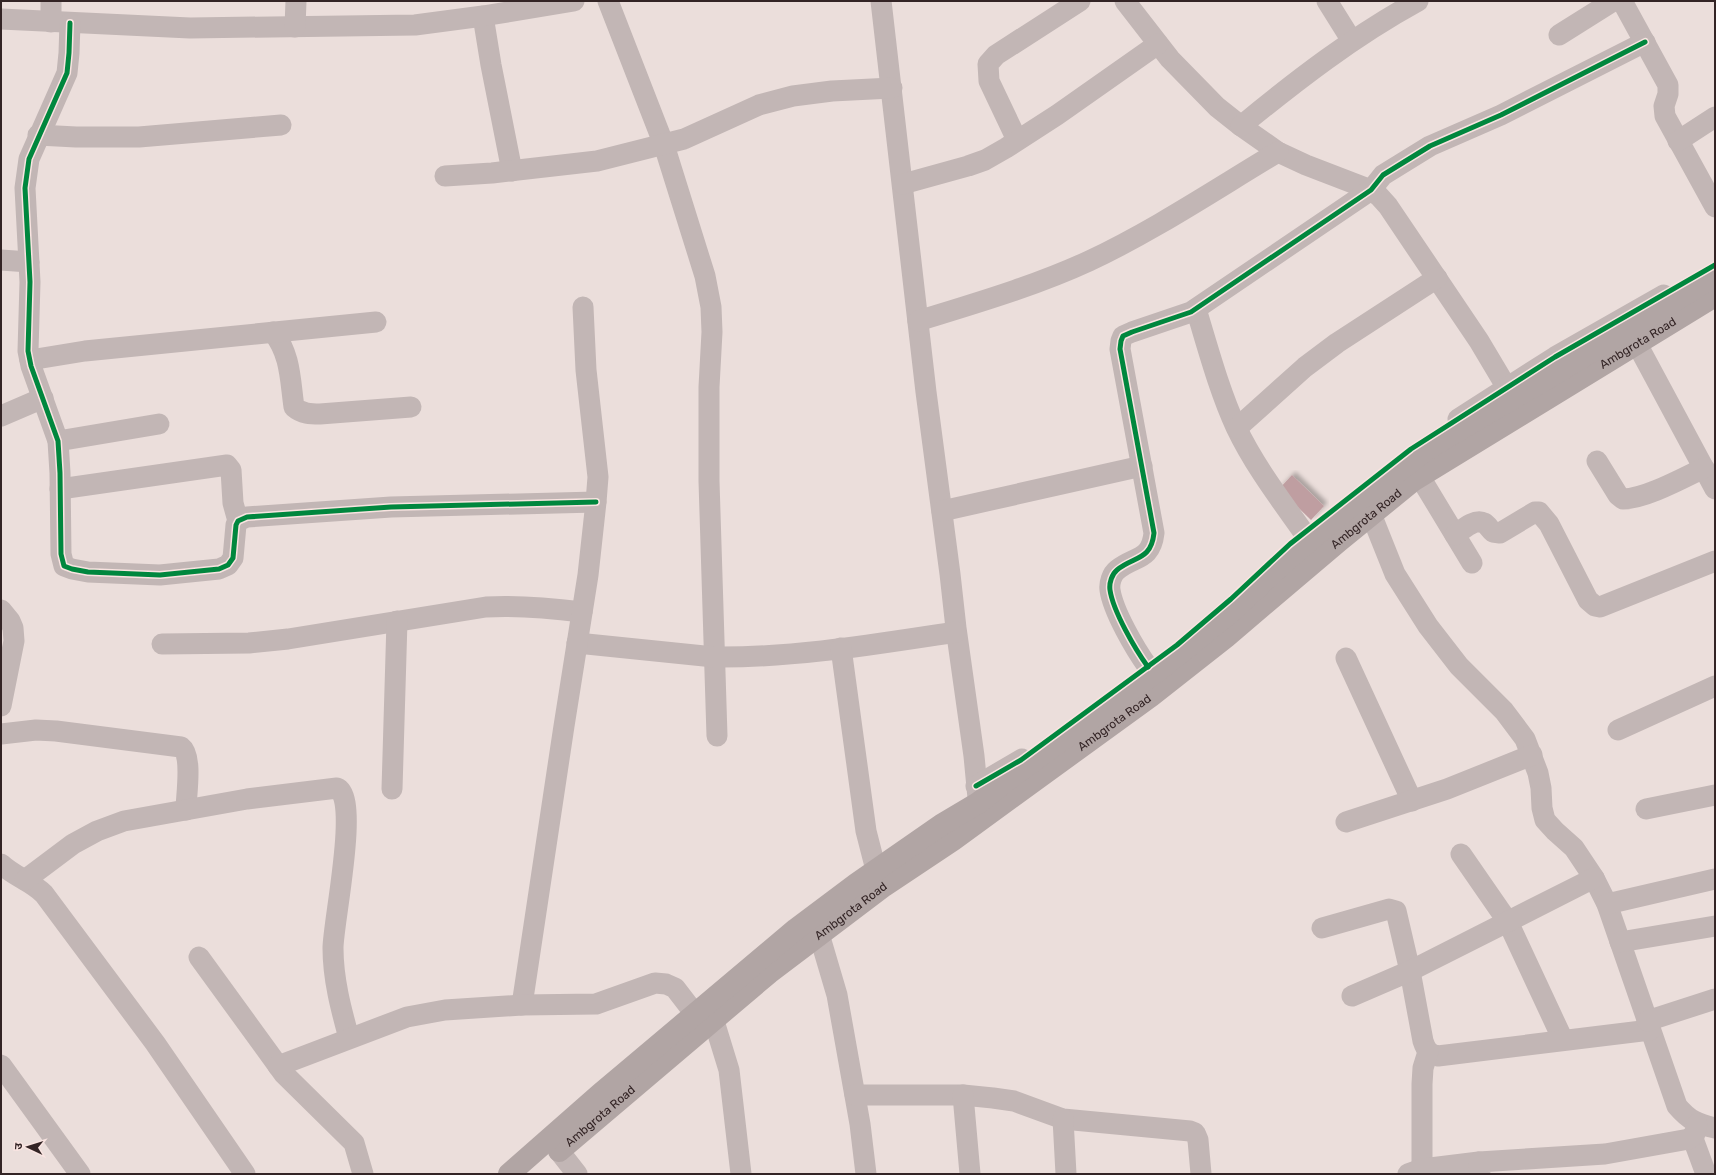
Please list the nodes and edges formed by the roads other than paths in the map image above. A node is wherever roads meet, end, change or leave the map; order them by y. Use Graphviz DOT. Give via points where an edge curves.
graph roads {
  1 [pos="51,1"];
  2 [pos="296,1"];
  3 [pos="574,1"];
  4 [pos="608,1"];
  5 [pos="881,1"];
  6 [pos="1080,1"];
  7 [pos="1125,1"];
  8 [pos="1327,1"];
  9 [pos="1418,1"];
  10 [pos="1613,1"];
  11 [pos="1622,1"];
  12 [pos="483,16"];
  13 [pos="1,19"];
  14 [pos="60,23"];
  15 [pos="295,27"];
  16 [pos="1559,35"];
  17 [pos="1352,41"];
  18 [pos="1645,42"];
  19 [pos="1158,44"];
  20 [pos="892,88"];
  21 [pos="1715,117"];
  22 [pos="281,125"];
  23 [pos="1241,126"];
  24 [pos="38,135"];
  25 [pos="1017,140"];
  26 [pos="1678,141"];
  27 [pos="664,145"];
  28 [pos="1278,152"];
  29 [pos="512,171"];
  30 [pos="445,176"];
  31 [pos="903,184"];
  32 [pos="1371,190"];
  33 [pos="1715,207"];
  34 [pos="1,260"];
  35 [pos="29,262"];
  36 [pos="1715,265"];
  37 [pos="1715,276"];
  38 [pos="1437,278"];
  39 [pos="1715,296"];
  40 [pos="583,307"];
  41 [pos="1196,309"];
  42 [pos="918,321"];
  43 [pos="376,322"];
  44 [pos="273,332"];
  45 [pos="1637,344"];
  46 [pos="30,360"];
  47 [pos="1507,388"];
  48 [pos="43,398"];
  49 [pos="411,407"];
  50 [pos="1,416"];
  51 [pos="158,424"];
  52 [pos="1236,428"];
  53 [pos="58,441"];
  54 [pos="1597,461"];
  55 [pos="1142,466"];
  56 [pos="1704,468"];
  57 [pos="1420,477"];
  58 [pos="60,489"];
  59 [pos="1715,489"];
  60 [pos="596,502"];
  61 [pos="942,511"];
  62 [pos="1371,514"];
  63 [pos="238,521"];
  64 [pos="1304,533"];
  65 [pos="1455,535"];
  66 [pos="1715,561"];
  67 [pos="1472,563"];
  68 [pos="1,610"];
  69 [pos="582,612"];
  70 [pos="397,621"];
  71 [pos="956,632"];
  72 [pos="162,644"];
  73 [pos="577,644"];
  74 [pos="841,648"];
  75 [pos="714,657"];
  76 [pos="1346,658"];
  77 [pos="1148,667"];
  78 [pos="1715,686"];
  79 [pos="2,693"];
  80 [pos="1618,730"];
  81 [pos="1,734"];
  82 [pos="717,736"];
  83 [pos="1532,755"];
  84 [pos="392,789"];
  85 [pos="977,795"];
  86 [pos="1715,795"];
  87 [pos="1412,801"];
  88 [pos="1646,809"];
  89 [pos="186,810"];
  90 [pos="1346,822"];
  91 [pos="1461,854"];
  92 [pos="1,864"];
  93 [pos="876,870"];
  94 [pos="1594,878"];
  95 [pos="1715,879"];
  96 [pos="25,880"];
  97 [pos="1607,904"];
  98 [pos="1508,922"];
  99 [pos="1715,926"];
  100 [pos="1322,928"];
  101 [pos="819,934"];
  102 [pos="1620,942"];
  103 [pos="199,957"];
  104 [pos="1410,971"];
  105 [pos="1352,996"];
  106 [pos="1715,999"];
  107 [pos="522,1005"];
  108 [pos="704,1016"];
  109 [pos="1648,1025"];
  110 [pos="349,1038"];
  111 [pos="1563,1040"];
  112 [pos="1428,1052"];
  113 [pos="1,1065"];
  114 [pos="278,1066"];
  115 [pos="854,1095"];
  116 [pos="963,1096"];
  117 [pos="1063,1119"];
  118 [pos="1701,1129"];
  119 [pos="559,1151"];
  120 [pos="1480,1168"];
  121 [pos="1415,1172"];
  122 [pos="80,1174"];
  123 [pos="245,1174"];
  124 [pos="363,1174"];
  125 [pos="509,1174"];
  126 [pos="532,1174"];
  127 [pos="577,1174"];
  128 [pos="741,1174"];
  129 [pos="866,1174"];
  130 [pos="970,1174"];
  131 [pos="1066,1174"];
  132 [pos="1201,1174"];
  133 [pos="1706,1174"];
  1 -- 14 [label="street"];
  2 -- 15 [label="street"];
  3 -- 12 [label="street"];
  4 -- 27 [label="street"];
  5 -- 20 [label="street"];
  6 -- 25 [label="street" via="996,55 988,64 988,81"];
  7 -- 19 [label="street"];
  8 -- 17 [label="street"];
  9 -- 17 [label="street"];
  10 -- 16 [label="street"];
  11 -- 18 [label="street"];
  12 -- 15 [label="street" via="415,24"];
  12 -- 29 [label="street"];
  13 -- 14 [label="street"];
  14 -- 15 [label="street" via="190,28"];
  14 -- 24 [label="street" via="69,53 67,73"];
  17 -- 23 [label="street" via="1282,92"];
  18 -- 26 [label="street" via="1668,85 1664,110 1669,126"];
  18 -- 32 [label="street" via="1501,115 1430,146 1383,175"];
  19 -- 23 [label="street" via="1216,107"];
  19 -- 25 [label="street"];
  20 -- 27 [label="street" via="794,96 759,105 684,140"];
  20 -- 31 [label="street"];
  21 -- 26 [label="street"];
  22 -- 24 [label="street" via="139,137"];
  23 -- 28 [label="street"];
  24 -- 35 [label="street" via="26,176"];
  25 -- 31 [label="street" via="985,160"];
  26 -- 33 [label="street"];
  27 -- 29 [label="street" via="597,161"];
  27 -- 75 [label="street" via="701,261 711,307 709,481"];
  28 -- 32 [label="street"];
  28 -- 42 [label="street" via="1089,261 1026,287"];
  29 -- 30 [label="street"];
  31 -- 42 [label="street"];
  32 -- 38 [label="street" via="1388,206"];
  32 -- 41 [label="street"];
  34 -- 35 [label="street"];
  35 -- 46 [label="street"];
  36 -- 47 [label="street" via="1555,357"];
  37 -- 85 [label="main road" via="1417,455 1343,512 1230,613 1164,666 1028,764"];
  38 -- 47 [label="street"];
  38 -- 52 [label="street" via="1337,343 1305,367"];
  39 -- 45 [label="main road, Ambgrota Road"];
  40 -- 60 [label="street" via="586,370 598,477"];
  41 -- 52 [label="street"];
  41 -- 55 [label="street" via="1126,334 1120,341"];
  42 -- 61 [label="street"];
  43 -- 44 [label="street"];
  44 -- 46 [label="street" via="85,351"];
  44 -- 49 [label="street" via="281,342 286,355 294,407 299,411 320,414"];
  45 -- 56 [label="street"];
  45 -- 57 [label="main road, Ambgrota Road"];
  46 -- 48 [label="street"];
  47 -- 64 [label="street" via="1411,449"];
  48 -- 50 [label="street"];
  48 -- 53 [label="street"];
  51 -- 53 [label="street"];
  52 -- 64 [label="street" via="1247,449"];
  53 -- 58 [label="street"];
  54 -- 56 [label="street" via="1623,499 1637,497"];
  55 -- 61 [label="street"];
  55 -- 77 [label="street" via="1154,533 1153,542 1146,554 1113,574 1110,588 1120,617 1135,648"];
  56 -- 59 [label="street"];
  57 -- 62 [label="main road, Ambgrota Road"];
  57 -- 65 [label="street"];
  58 -- 63 [label="street" via="227,465 231,470 233,503"];
  58 -- 63 [label="street" via="61,560 64,566 88,572 160,575 219,569 228,565 233,558"];
  60 -- 63 [label="street" via="390,507 247,517"];
  60 -- 69 [label="street"];
  61 -- 71 [label="street"];
  62 -- 83 [label="street" via="1389,562 1428,626 1459,666 1513,722"];
  62 -- 101 [label="main road, Ambgrota Road" via="1226,637 1151,696"];
  64 -- 77 [label="street" via="1177,645"];
  65 -- 66 [label="street" via="1478,522 1500,533 1539,512 1549,524 1588,600 1600,607"];
  65 -- 67 [label="street"];
  68 -- 79 [label="street" via="10,621 14,635"];
  69 -- 70 [label="street" via="510,605"];
  69 -- 73 [label="street"];
  70 -- 72 [label="street" via="248,643"];
  70 -- 84 [label="street"];
  71 -- 74 [label="street"];
  71 -- 85 [label="street" via="971,731"];
  73 -- 75 [label="street"];
  73 -- 107 [label="street"];
  74 -- 75 [label="street" via="790,654"];
  74 -- 93 [label="street" via="866,831"];
  75 -- 82 [label="street"];
  76 -- 87 [label="street"];
  77 -- 85 [label="street"];
  78 -- 80 [label="street"];
  81 -- 89 [label="street" via="36,730 56,731 181,747 188,762"];
  83 -- 87 [label="street" via="1447,790"];
  83 -- 94 [label="street" via="1541,788 1545,820 1574,848"];
  85 -- 93 [label="main road" via="941,825"];
  86 -- 88 [label="street"];
  87 -- 90 [label="street"];
  89 -- 96 [label="street" via="124,821 97,830 73,844"];
  89 -- 110 [label="street" via="247,799 337,788 341,790 346,806 345,862 336,917 333,962"];
  91 -- 98 [label="street"];
  92 -- 96 [label="street"];
  93 -- 108 [label="main road" via="796,929"];
  94 -- 97 [label="street"];
  94 -- 98 [label="street"];
  95 -- 97 [label="street"];
  96 -- 123 [label="street" via="44,894 155,1043"];
  97 -- 102 [label="street"];
  98 -- 104 [label="street"];
  98 -- 111 [label="street"];
  99 -- 102 [label="street"];
  100 -- 104 [label="street" via="1389,909 1394,910"];
  101 -- 108 [label="main road, Ambgrota Road"];
  101 -- 115 [label="street" via="837,995"];
  102 -- 109 [label="street"];
  103 -- 114 [label="street"];
  104 -- 105 [label="street"];
  104 -- 112 [label="street" via="1423,1041"];
  106 -- 109 [label="street"];
  107 -- 108 [label="street" via="596,1004 661,983 675,988"];
  107 -- 110 [label="street" via="426,1013 407,1017"];
  108 -- 119 [label="main road, Ambgrota Road" via="649,1076"];
  108 -- 125 [label="main road" via="600,1094"];
  108 -- 128 [label="street" via="729,1070"];
  109 -- 111 [label="street"];
  109 -- 118 [label="street" via="1677,1106"];
  110 -- 114 [label="street"];
  111 -- 112 [label="street" via="1438,1056"];
  112 -- 121 [label="street" via="1423,1068"];
  113 -- 122 [label="street"];
  114 -- 124 [label="street" via="308,1100 349,1137 354,1144"];
  115 -- 116 [label="street"];
  115 -- 129 [label="street"];
  116 -- 117 [label="street" via="1014,1101"];
  116 -- 130 [label="street"];
  117 -- 131 [label="street"];
  117 -- 132 [label="street" via="1195,1133"];
  118 -- 120 [label="street" via="1688,1139 1605,1154"];
  118 -- 133 [label="street"];
  119 -- 126 [label="main road, Ambgrota Road"];
  119 -- 127 [label="street"];
  120 -- 121 [label="street"];
}
